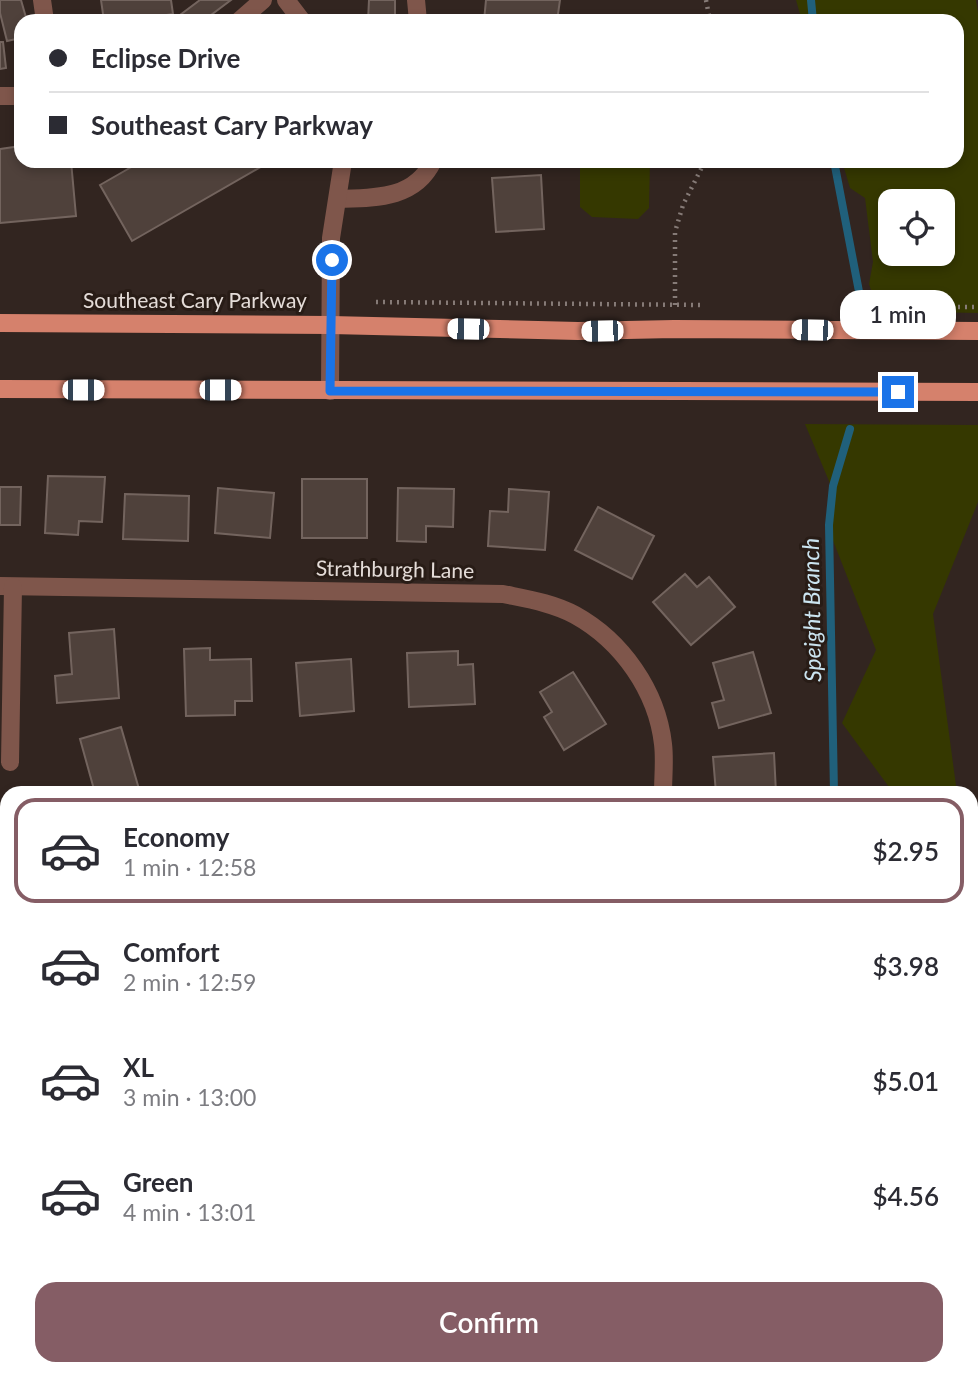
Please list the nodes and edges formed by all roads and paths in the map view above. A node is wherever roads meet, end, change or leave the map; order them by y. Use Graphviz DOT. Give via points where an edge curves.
graph roads {
  1 [pos="263,0"];
  2 [pos="286,0"];
  3 [pos="247,14"];
  4 [pos="297,14"];
  5 [pos="342,168"];
  6 [pos="427,168"];
  7 [pos="702,168"];
  8 [pos="339,198"];
  9 [pos="376,302"];
  10 [pos="675,305"];
  11 [pos="714,306"];
  12 [pos="915,307"];
  13 [pos="978,307"];
  14 [pos="0,323"];
  15 [pos="331,325"];
  16 [pos="978,331"];
  17 [pos="0,389"];
  18 [pos="330,391"];
  19 [pos="978,392"];
  20 [pos="6,587"];
  21 [pos="10,762"];
  22 [pos="663,786"];
  1 -- 3 [label="street"];
  2 -- 4 [label="street"];
  5 -- 8 [label="street"];
  6 -- 8 [label="street" via="415,183 383,198"];
  7 -- 10 [label="path" via="675,232"];
  8 -- 15 [label="street" via="331,238"];
  9 -- 10 [label="path"];
  10 -- 11 [label="path"];
  12 -- 13 [label="path"];
  14 -- 15 [label="main road, Southeast Cary Parkway"];
  15 -- 16 [label="main road, Southeast Cary Parkway" via="578,331"];
  15 -- 18 [label="street"];
  17 -- 18 [label="main road"];
  18 -- 19 [label="main road"];
  20 -- 21 [label="street"];
  20 -- 22 [label="street, Strathburgh Lane" via="503,594 543,602 575,614 604,635 643,682 663,744"];
}
